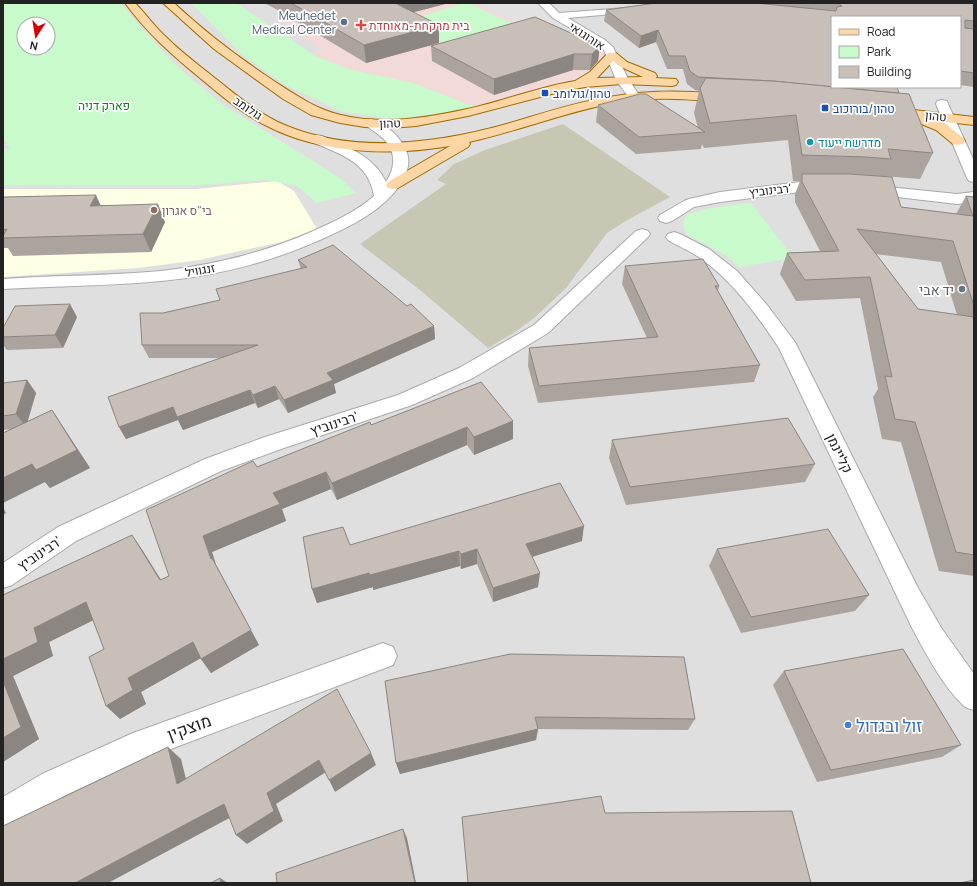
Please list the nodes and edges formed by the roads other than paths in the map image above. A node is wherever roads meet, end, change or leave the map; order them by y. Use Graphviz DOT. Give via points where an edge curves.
graph roads {
  1 [pos="130,3"];
  2 [pos="168,3"];
  3 [pos="544,3"];
  4 [pos="646,8"];
  5 [pos="557,16"];
  6 [pos="612,55"];
  7 [pos="622,80"];
  8 [pos="571,86"];
  9 [pos="634,96"];
  10 [pos="739,98"];
  11 [pos="944,108"];
  12 [pos="879,110"];
  13 [pos="894,112"];
  14 [pos="974,121"];
  15 [pos="371,123"];
  16 [pos="480,136"];
  17 [pos="316,139"];
  18 [pos="958,141"];
  19 [pos="398,146"];
  20 [pos="974,178"];
  21 [pos="393,185"];
  22 [pos="840,188"];
  23 [pos="856,189"];
  24 [pos="382,196"];
  25 [pos="974,198"];
  26 [pos="656,229"];
  27 [pos="3,284"];
  28 [pos="3,578"];
  29 [pos="383,656"];
  30 [pos="974,696"];
  31 [pos="3,815"];
  1 -- 17 [label="main road, גולומב" via="162,39 223,91 282,129"];
  2 -- 15 [label="main road" via="198,31 303,106 339,118"];
  3 -- 5 [label="street, אורוגואי"];
  4 -- 5 [label="street"];
  5 -- 6 [label="street, אורוגואי" via="601,42"];
  6 -- 7 [label="street, אורוגואי"];
  6 -- 7 [label="main road, טהון" via="623,64 642,73 680,82"];
  6 -- 8 [label="main road" via="585,81"];
  7 -- 8 [label="main road, טהון"];
  7 -- 9 [label="street, אורוגואי"];
  8 -- 15 [label="main road, טהון" via="443,118"];
  9 -- 10 [label="main road, טהון"];
  9 -- 16 [label="main road, טהון" via="583,106"];
  11 -- 13 [label="main road, טהון"];
  11 -- 14 [label="main road, טהון"];
  11 -- 18 [label="street"];
  12 -- 13 [label="main road, טהון"];
  13 -- 18 [label="main road" via="930,122"];
  15 -- 19 [label="street, טהון" via="385,130"];
  16 -- 19 [label="main road, טהון"];
  16 -- 21 [label="main road" via="442,155"];
  17 -- 19 [label="main road, גולומב" via="362,145"];
  17 -- 24 [label="street" via="351,154 370,167 377,174"];
  18 -- 20 [label="street"];
  19 -- 21 [label="street, זנגוויל" via="401,169"];
  21 -- 24 [label="street, זנגוויל"];
  22 -- 26 [label="street, רבינוביץ'" via="800,187 720,197 689,204"];
  23 -- 25 [label="street"];
  24 -- 27 [label="street, זנגוויל" via="372,206 326,232 229,264 183,273"];
  26 -- 28 [label="street, רבינוביץ'" via="542,329 466,373 405,400 273,442 213,465 67,534"];
  26 -- 30 [label="street, קליינמן" via="706,254 750,294 770,320 791,354 898,575 931,635"];
  29 -- 31 [label="street, מוצקין" via="133,748 53,785"];
}
